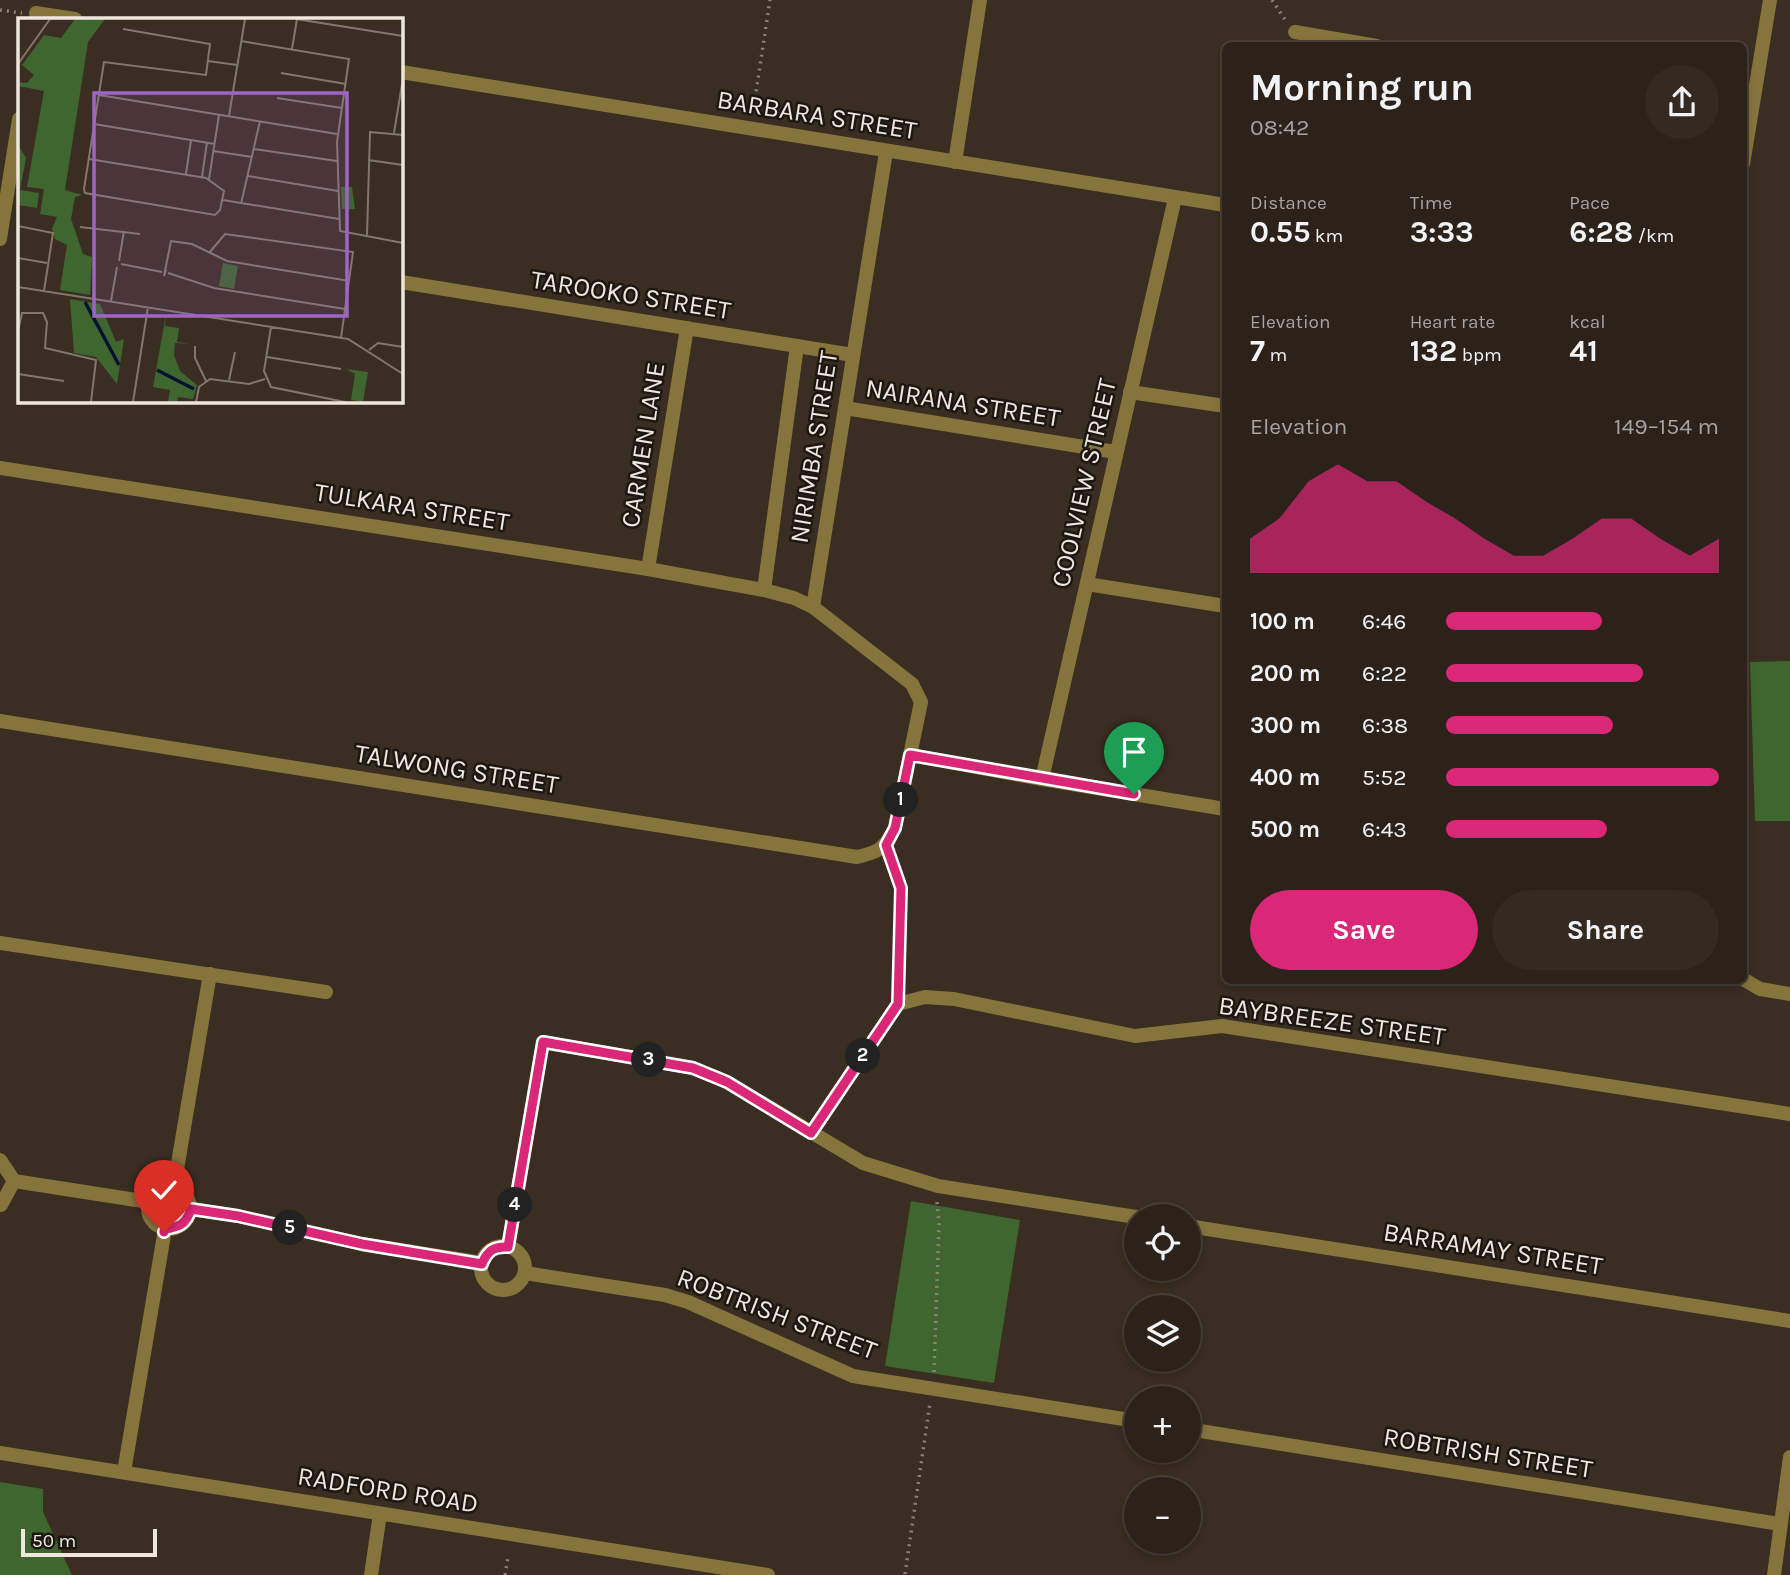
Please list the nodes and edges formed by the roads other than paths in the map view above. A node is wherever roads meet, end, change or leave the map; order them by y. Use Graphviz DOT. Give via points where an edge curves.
graph roads {
  1 [pos="980,0"];
  2 [pos="1770,0"];
  3 [pos="37,11"];
  4 [pos="70,18"];
  5 [pos="1295,32"];
  6 [pos="1354,42"];
  7 [pos="402,72"];
  8 [pos="1748,106"];
  9 [pos="18,125"];
  10 [pos="886,152"];
  11 [pos="955,162"];
  12 [pos="1175,198"];
  13 [pos="1222,205"];
  14 [pos="3,219"];
  15 [pos="18,221"];
  16 [pos="0,239"];
  17 [pos="402,282"];
  18 [pos="687,328"];
  19 [pos="797,346"];
  20 [pos="853,355"];
  21 [pos="1130,391"];
  22 [pos="1222,406"];
  23 [pos="845,408"];
  24 [pos="1115,453"];
  25 [pos="0,468"];
  26 [pos="648,569"];
  27 [pos="1087,583"];
  28 [pos="764,590"];
  29 [pos="1222,606"];
  30 [pos="813,607"];
  31 [pos="0,721"];
  32 [pos="910,755"];
  33 [pos="1042,779"];
  34 [pos="1222,808"];
  35 [pos="0,943"];
  36 [pos="210,974"];
  37 [pos="1747,982"];
  38 [pos="326,992"];
  39 [pos="1790,994"];
  40 [pos="1790,1114"];
  41 [pos="811,1133"];
  42 [pos="0,1160"];
  43 [pos="14,1181"];
  44 [pos="174,1187"];
  45 [pos="149,1202"];
  46 [pos="1,1205"];
  47 [pos="191,1209"];
  48 [pos="1124,1215"];
  49 [pos="1201,1228"];
  50 [pos="165,1229"];
  51 [pos="508,1247"];
  52 [pos="482,1264"];
  53 [pos="525,1273"];
  54 [pos="1790,1321"];
  55 [pos="1124,1419"];
  56 [pos="1201,1431"];
  57 [pos="0,1453"];
  58 [pos="1790,1457"];
  59 [pos="124,1472"];
  60 [pos="380,1514"];
  61 [pos="1780,1524"];
  62 [pos="371,1575"];
  63 [pos="768,1575"];
  64 [pos="1774,1575"];
  1 -- 11 [label="street"];
  2 -- 8 [label="street"];
  3 -- 4 [label="street"];
  5 -- 6 [label="street"];
  7 -- 10 [label="street, BARBARA STREET"];
  9 -- 14 [label="street"];
  10 -- 11 [label="street, BARBARA STREET"];
  10 -- 20 [label="street, NIRIMBA STREET"];
  11 -- 12 [label="street, BARBARA STREET"];
  12 -- 13 [label="street, BARBARA STREET"];
  12 -- 21 [label="street, COOLVIEW STREET"];
  14 -- 15 [label="street"];
  14 -- 16 [label="street"];
  17 -- 18 [label="street, TAROOKO STREET"];
  18 -- 19 [label="street, TAROOKO STREET"];
  18 -- 26 [label="street, CARMEN LANE"];
  19 -- 20 [label="street, TAROOKO STREET"];
  19 -- 28 [label="street, NIRIMBA STREET"];
  20 -- 23 [label="street, NIRIMBA STREET"];
  21 -- 22 [label="street"];
  21 -- 24 [label="street, COOLVIEW STREET"];
  23 -- 24 [label="street, NAIRANA STREET"];
  23 -- 30 [label="street, NIRIMBA STREET"];
  24 -- 27 [label="street, COOLVIEW STREET"];
  25 -- 26 [label="street, TULKARA STREET"];
  26 -- 28 [label="street, TULKARA STREET"];
  27 -- 29 [label="street"];
  27 -- 33 [label="street, COOLVIEW STREET"];
  28 -- 30 [label="street, TULKARA STREET"];
  30 -- 32 [label="street" via="912,684 921,702"];
  31 -- 32 [label="street, TALWONG STREET" via="857,857 886,845 895,828"];
  32 -- 33 [label="street"];
  33 -- 34 [label="street"];
  35 -- 36 [label="street"];
  36 -- 38 [label="street"];
  36 -- 44 [label="street"];
  37 -- 39 [label="street"];
  40 -- 41 [label="street, BAYBREEZE STREET" via="1222,1026 1135,1035 954,999 925,998 898,1004"];
  41 -- 48 [label="street" via="863,1163 938,1186"];
  41 -- 51 [label="street" via="727,1082 693,1068 543,1042"];
  42 -- 43 [label="street"];
  43 -- 45 [label="street"];
  43 -- 46 [label="street"];
  44 -- 45 [label="street" via="153,1193"];
  44 -- 47 [label="street" via="184,1191"];
  45 -- 50 [label="street" via="151,1219"];
  47 -- 50 [label="street" via="184,1224"];
  47 -- 52 [label="street"];
  49 -- 54 [label="street, BARRAMAY STREET"];
  50 -- 59 [label="street"];
  51 -- 52 [label="street" via="491,1250"];
  51 -- 53 [label="street" via="522,1256"];
  52 -- 53 [label="street" via="485,1280 498,1289 515,1287"];
  53 -- 55 [label="street, ROBTRISH STREET" via="688,1302 853,1376"];
  56 -- 61 [label="street, ROBTRISH STREET"];
  57 -- 59 [label="street, RADFORD ROAD"];
  58 -- 61 [label="street"];
  59 -- 60 [label="street, RADFORD ROAD"];
  60 -- 62 [label="street"];
  60 -- 63 [label="street, RADFORD ROAD"];
  61 -- 64 [label="street"];
}
